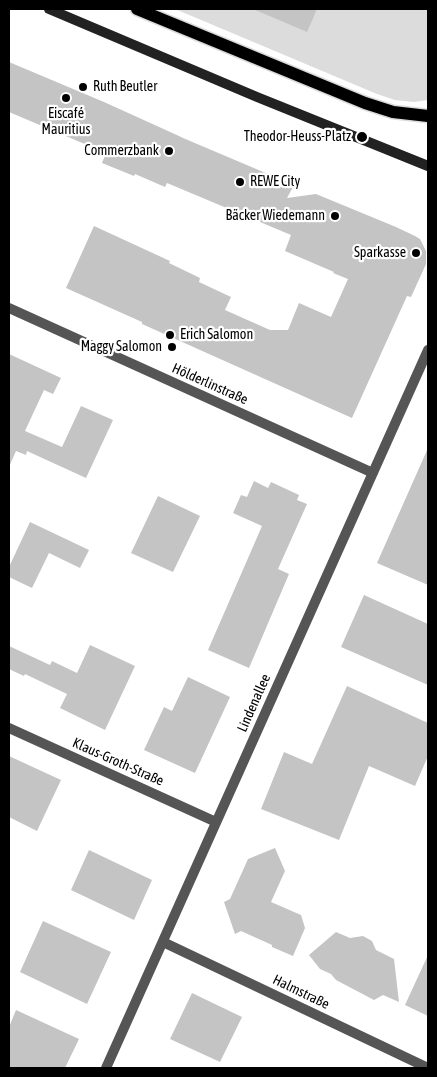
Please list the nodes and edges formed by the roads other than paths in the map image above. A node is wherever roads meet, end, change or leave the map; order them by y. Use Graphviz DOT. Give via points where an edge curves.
graph roads {
  1 [pos="51,9"];
  2 [pos="137,9"];
  3 [pos="428,116"];
  4 [pos="428,166"];
  5 [pos="9,308"];
  6 [pos="428,350"];
  7 [pos="374,473"];
  8 [pos="9,728"];
  9 [pos="216,822"];
  10 [pos="163,942"];
  11 [pos="106,1068"];
  12 [pos="428,1068"];
  1 -- 4 [label="main road"];
  2 -- 3 [label="main road" via="365,103 393,112"];
  5 -- 7 [label="street, Hölderlinstraße"];
  6 -- 7 [label="street, Lindenallee"];
  7 -- 9 [label="street, Lindenallee"];
  8 -- 9 [label="street, Klaus-Groth-Straße"];
  9 -- 10 [label="street, Lindenallee"];
  10 -- 11 [label="street, Lindenallee"];
  10 -- 12 [label="street, Halmstraße"];
}
